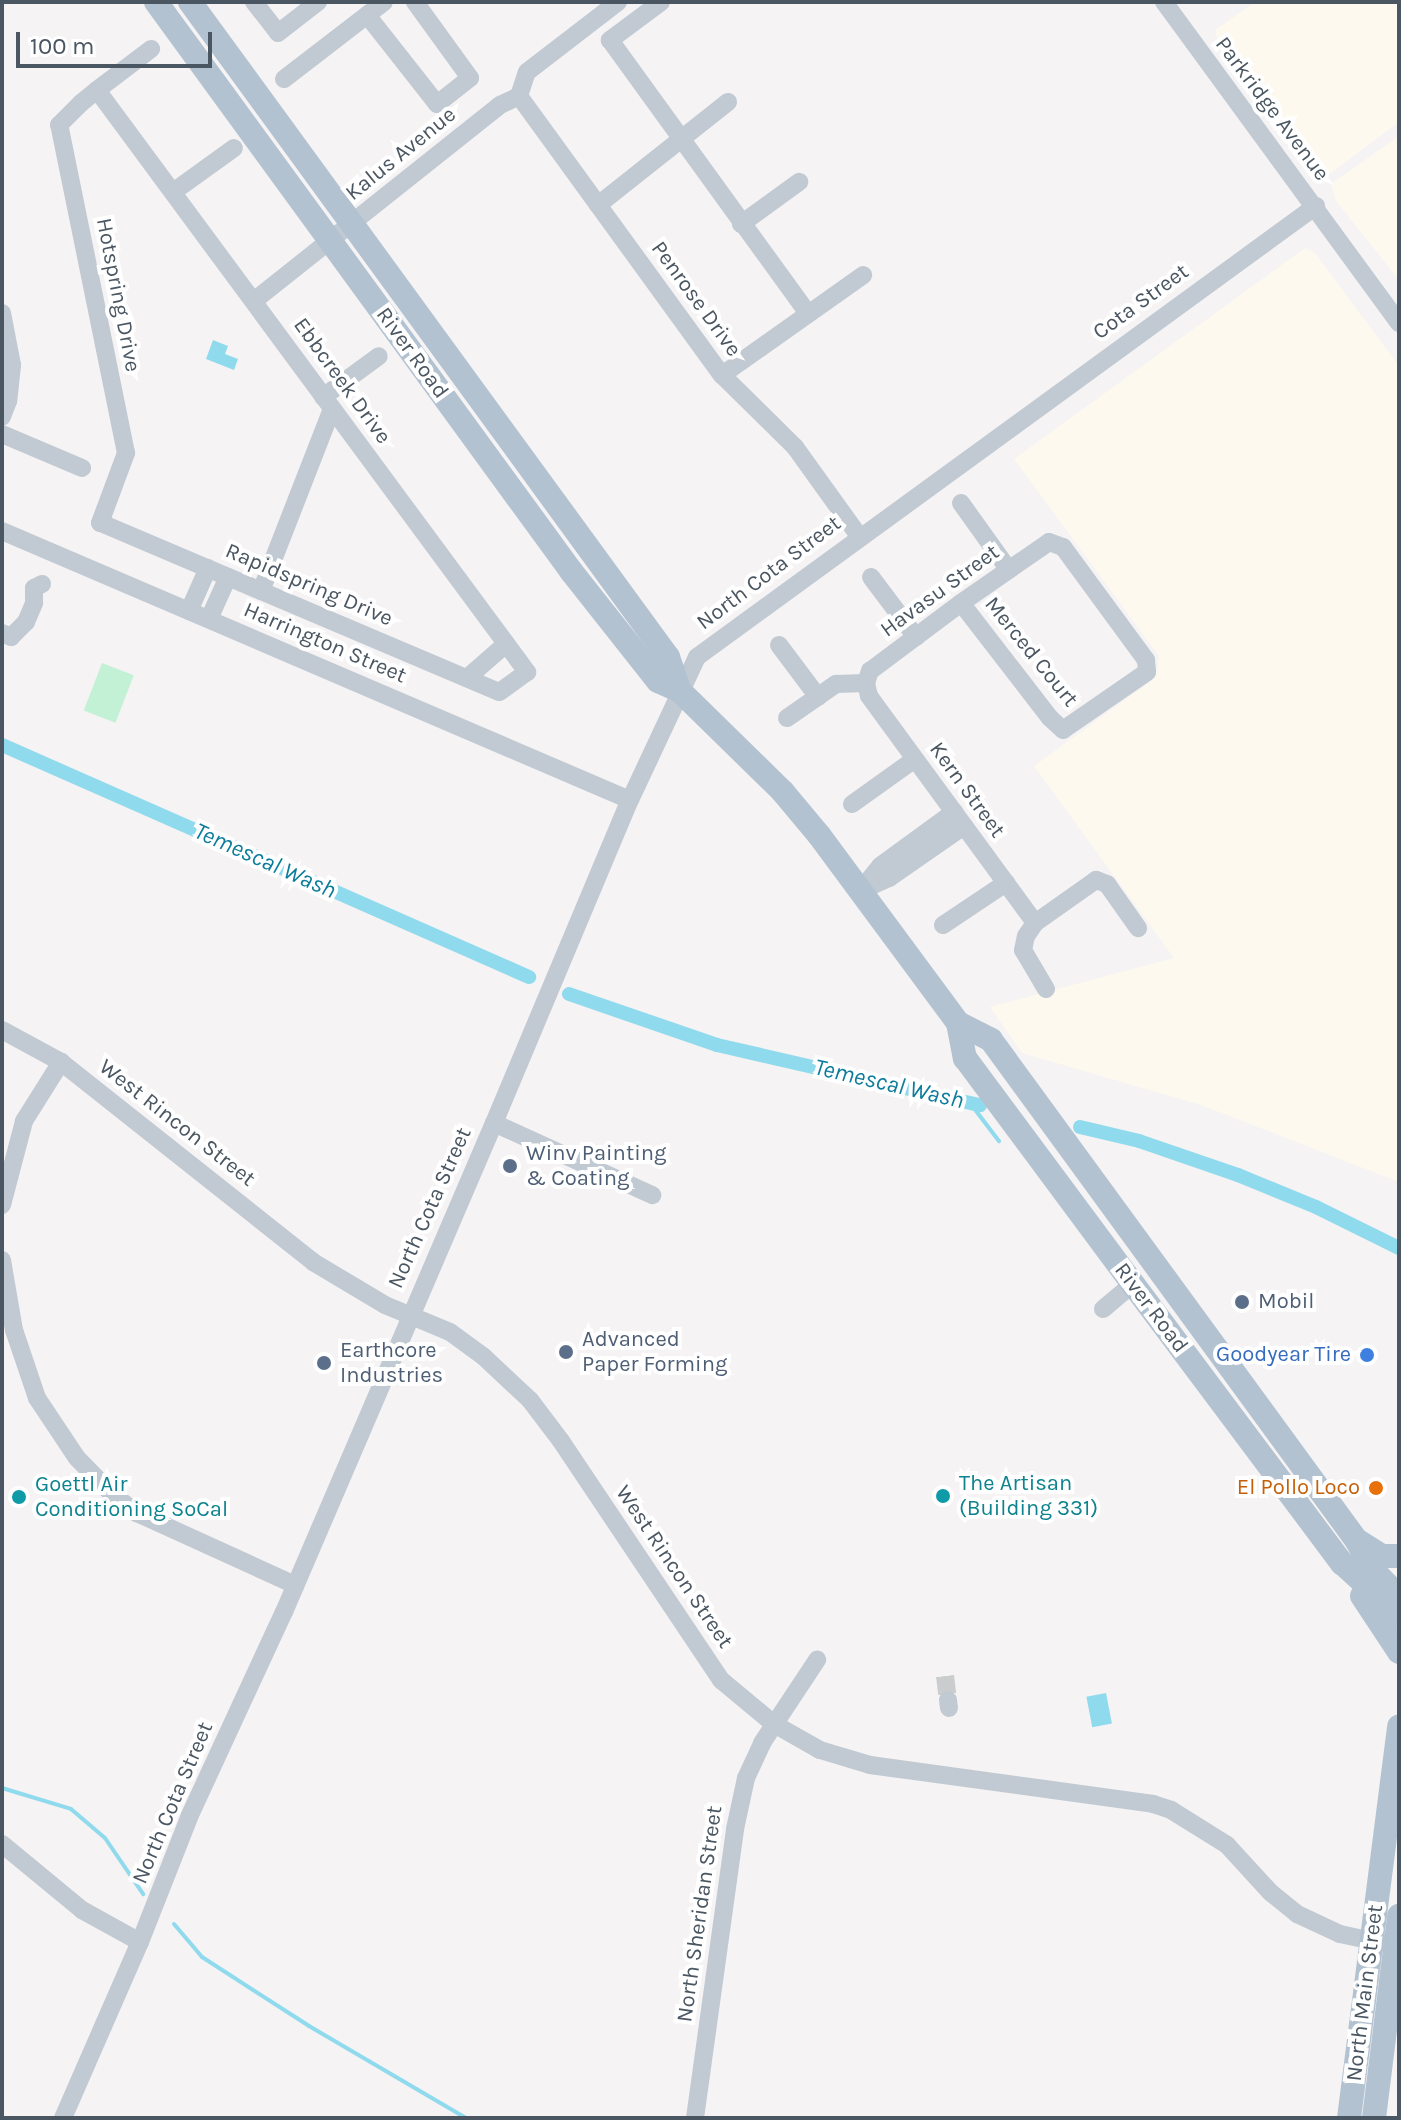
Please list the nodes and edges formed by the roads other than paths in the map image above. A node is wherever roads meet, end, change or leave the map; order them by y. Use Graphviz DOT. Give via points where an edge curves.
graph roads {
  1 [pos="156,2"];
  2 [pos="254,2"];
  3 [pos="318,2"];
  4 [pos="384,2"];
  5 [pos="415,2"];
  6 [pos="618,2"];
  7 [pos="661,2"];
  8 [pos="1164,2"];
  9 [pos="195,4"];
  10 [pos="367,15"];
  11 [pos="151,49"];
  12 [pos="284,79"];
  13 [pos="97,90"];
  14 [pos="519,96"];
  15 [pos="728,102"];
  16 [pos="679,141"];
  17 [pos="234,148"];
  18 [pos="799,182"];
  19 [pos="173,192"];
  20 [pos="598,205"];
  21 [pos="1316,206"];
  22 [pos="353,224"];
  23 [pos="741,224"];
  24 [pos="332,242"];
  25 [pos="863,275"];
  26 [pos="255,300"];
  27 [pos="2,313"];
  28 [pos="808,314"];
  29 [pos="1399,323"];
  30 [pos="379,356"];
  31 [pos="722,375"];
  32 [pos="327,403"];
  33 [pos="2,417"];
  34 [pos="2,434"];
  35 [pos="994,438"];
  36 [pos="82,468"];
  37 [pos="961,503"];
  38 [pos="100,523"];
  39 [pos="2,531"];
  40 [pos="859,536"];
  41 [pos="55,554"];
  42 [pos="208,568"];
  43 [pos="1009,570"];
  44 [pos="228,577"];
  45 [pos="871,577"];
  46 [pos="261,591"];
  47 [pos="961,603"];
  48 [pos="189,611"];
  49 [pos="209,619"];
  50 [pos="2,633"];
  51 [pos="916,637"];
  52 [pos="506,644"];
  53 [pos="779,645"];
  54 [pos="467,678"];
  55 [pos="866,683"];
  56 [pos="680,691"];
  57 [pos="499,692"];
  58 [pos="818,697"];
  59 [pos="787,718"];
  60 [pos="1063,730"];
  61 [pos="915,759"];
  62 [pos="630,800"];
  63 [pos="852,804"];
  64 [pos="959,819"];
  65 [pos="1006,883"];
  66 [pos="860,891"];
  67 [pos="1035,923"];
  68 [pos="943,925"];
  69 [pos="1138,928"];
  70 [pos="1046,989"];
  71 [pos="958,1023"];
  72 [pos="2,1030"];
  73 [pos="61,1062"];
  74 [pos="494,1123"];
  75 [pos="1068,1193"];
  76 [pos="652,1195"];
  77 [pos="2,1205"];
  78 [pos="1134,1239"];
  79 [pos="2,1260"];
  80 [pos="1133,1284"];
  81 [pos="1103,1309"];
  82 [pos="410,1313"];
  83 [pos="1250,1397"];
  84 [pos="1357,1541"];
  85 [pos="1399,1556"];
  86 [pos="1342,1563"];
  87 [pos="295,1585"];
  88 [pos="1399,1597"];
  89 [pos="1399,1615"];
  90 [pos="1399,1652"];
  91 [pos="817,1660"];
  92 [pos="774,1724"];
  93 [pos="1399,1726"];
  94 [pos="2,1844"];
  95 [pos="1399,1916"];
  96 [pos="140,1942"];
  97 [pos="1388,1944"];
  98 [pos="63,2118"];
  99 [pos="695,2118"];
  100 [pos="1349,2118"];
  101 [pos="1374,2118"];
  1 -- 24 [label="main road, River Road"];
  2 -- 3 [label="street" via="278,33"];
  4 -- 10 [label="street"];
  5 -- 10 [label="street" via="470,78 437,104"];
  6 -- 14 [label="street" via="527,72"];
  7 -- 16 [label="street" via="610,40"];
  8 -- 21 [label="street, Parkridge Avenue"];
  9 -- 22 [label="main road, River Road"];
  10 -- 12 [label="street"];
  11 -- 13 [label="street"];
  13 -- 19 [label="street, Ebbcreek Drive"];
  13 -- 38 [label="street, Hotspring Drive" via="59,125 126,453"];
  14 -- 20 [label="street, Penrose Drive"];
  14 -- 22 [label="street, Kalus Avenue" via="500,105"];
  15 -- 16 [label="street"];
  16 -- 20 [label="street"];
  16 -- 23 [label="street"];
  17 -- 19 [label="street"];
  18 -- 23 [label="street"];
  19 -- 26 [label="street, Ebbcreek Drive"];
  20 -- 31 [label="street, Penrose Drive"];
  21 -- 29 [label="street, Parkridge Avenue"];
  21 -- 35 [label="street, Cota Street"];
  22 -- 24 [label="street, Kalus Avenue"];
  22 -- 56 [label="main road, River Road" via="668,657"];
  23 -- 28 [label="street"];
  24 -- 26 [label="street, Kalus Avenue"];
  24 -- 56 [label="main road, River Road" via="571,571 658,681"];
  25 -- 28 [label="street"];
  26 -- 32 [label="street, Ebbcreek Drive"];
  27 -- 33 [label="street" via="12,365"];
  28 -- 31 [label="street"];
  30 -- 32 [label="street"];
  31 -- 40 [label="street, Penrose Drive" via="795,447"];
  32 -- 46 [label="street"];
  32 -- 52 [label="street, Ebbcreek Drive"];
  34 -- 36 [label="street"];
  35 -- 40 [label="street, North Cota Street"];
  37 -- 43 [label="street"];
  38 -- 42 [label="street, Rapidspring Drive"];
  39 -- 41 [label="street, Harrington Street"];
  40 -- 56 [label="street, North Cota Street" via="697,657"];
  41 -- 48 [label="street, Harrington Street"];
  41 -- 50 [label="street" via="42,584 45,592 26,622 11,637"];
  42 -- 44 [label="street, Rapidspring Drive"];
  42 -- 48 [label="street"];
  43 -- 47 [label="street, Havasu Street"];
  43 -- 60 [label="street, Havasu Street" via="1049,542 1063,547 1146,660 1147,672"];
  44 -- 46 [label="street, Rapidspring Drive"];
  44 -- 49 [label="street"];
  45 -- 51 [label="street"];
  46 -- 54 [label="street, Rapidspring Drive"];
  47 -- 51 [label="street, Havasu Street"];
  47 -- 60 [label="street, Merced Court"];
  48 -- 49 [label="street, Harrington Street"];
  49 -- 62 [label="street, Harrington Street"];
  51 -- 55 [label="street, Havasu Street" via="870,671"];
  52 -- 54 [label="street"];
  52 -- 57 [label="street, Ebbcreek Drive" via="527,672"];
  53 -- 58 [label="street"];
  54 -- 57 [label="street, Rapidspring Drive"];
  55 -- 58 [label="street" via="836,684"];
  55 -- 61 [label="street, Kern Street" via="869,696"];
  56 -- 62 [label="street, North Cota Street"];
  56 -- 66 [label="main road, River Road" via="783,792"];
  58 -- 59 [label="street"];
  61 -- 63 [label="street"];
  61 -- 64 [label="street, Kern Street"];
  62 -- 74 [label="street, North Cota Street"];
  64 -- 65 [label="street, Kern Street"];
  64 -- 66 [label="street" via="889,878"];
  65 -- 67 [label="street, Kern Street"];
  65 -- 68 [label="street"];
  66 -- 71 [label="main road, River Road"];
  67 -- 69 [label="street" via="1096,880 1107,884"];
  67 -- 70 [label="street" via="1023,950"];
  71 -- 75 [label="main road, River Road" via="965,1058"];
  71 -- 78 [label="main road, River Road" via="991,1040"];
  72 -- 73 [label="street, West Rincon Street"];
  73 -- 77 [label="street" via="24,1121"];
  73 -- 82 [label="street, West Rincon Street" via="313,1262 385,1305"];
  74 -- 76 [label="street"];
  74 -- 82 [label="street, North Cota Street"];
  75 -- 78 [label="main road" via="1084,1193 1113,1227"];
  75 -- 80 [label="main road, River Road"];
  78 -- 83 [label="main road, River Road"];
  79 -- 87 [label="street" via="14,1330 37,1398 61,1438 95,1478 162,1527"];
  80 -- 81 [label="street"];
  80 -- 83 [label="main road" via="1139,1277 1146,1279 1224,1381"];
  80 -- 86 [label="main road, River Road"];
  82 -- 87 [label="street, North Cota Street"];
  82 -- 92 [label="street, West Rincon Street" via="450,1332 530,1400 721,1680"];
  83 -- 84 [label="main road, River Road"];
  84 -- 85 [label="main road" via="1382,1556"];
  84 -- 88 [label="main road, River Road" via="1372,1569"];
  86 -- 89 [label="main road, River Road"];
  86 -- 90 [label="main road"];
  87 -- 96 [label="street, North Cota Street" via="190,1815"];
  91 -- 92 [label="street, North Sheridan Street"];
  92 -- 97 [label="street, West Rincon Street" via="820,1750 870,1765 1171,1810 1227,1845 1297,1914 1340,1934"];
  92 -- 99 [label="street, North Sheridan Street" via="746,1778 735,1829"];
  93 -- 97 [label="main road, North Main Street"];
  94 -- 96 [label="street" via="82,1910"];
  95 -- 97 [label="main road, North Main Street"];
  96 -- 98 [label="street, North Cota Street"];
  97 -- 100 [label="main road, North Main Street"];
  97 -- 101 [label="main road, North Main Street"];
}
